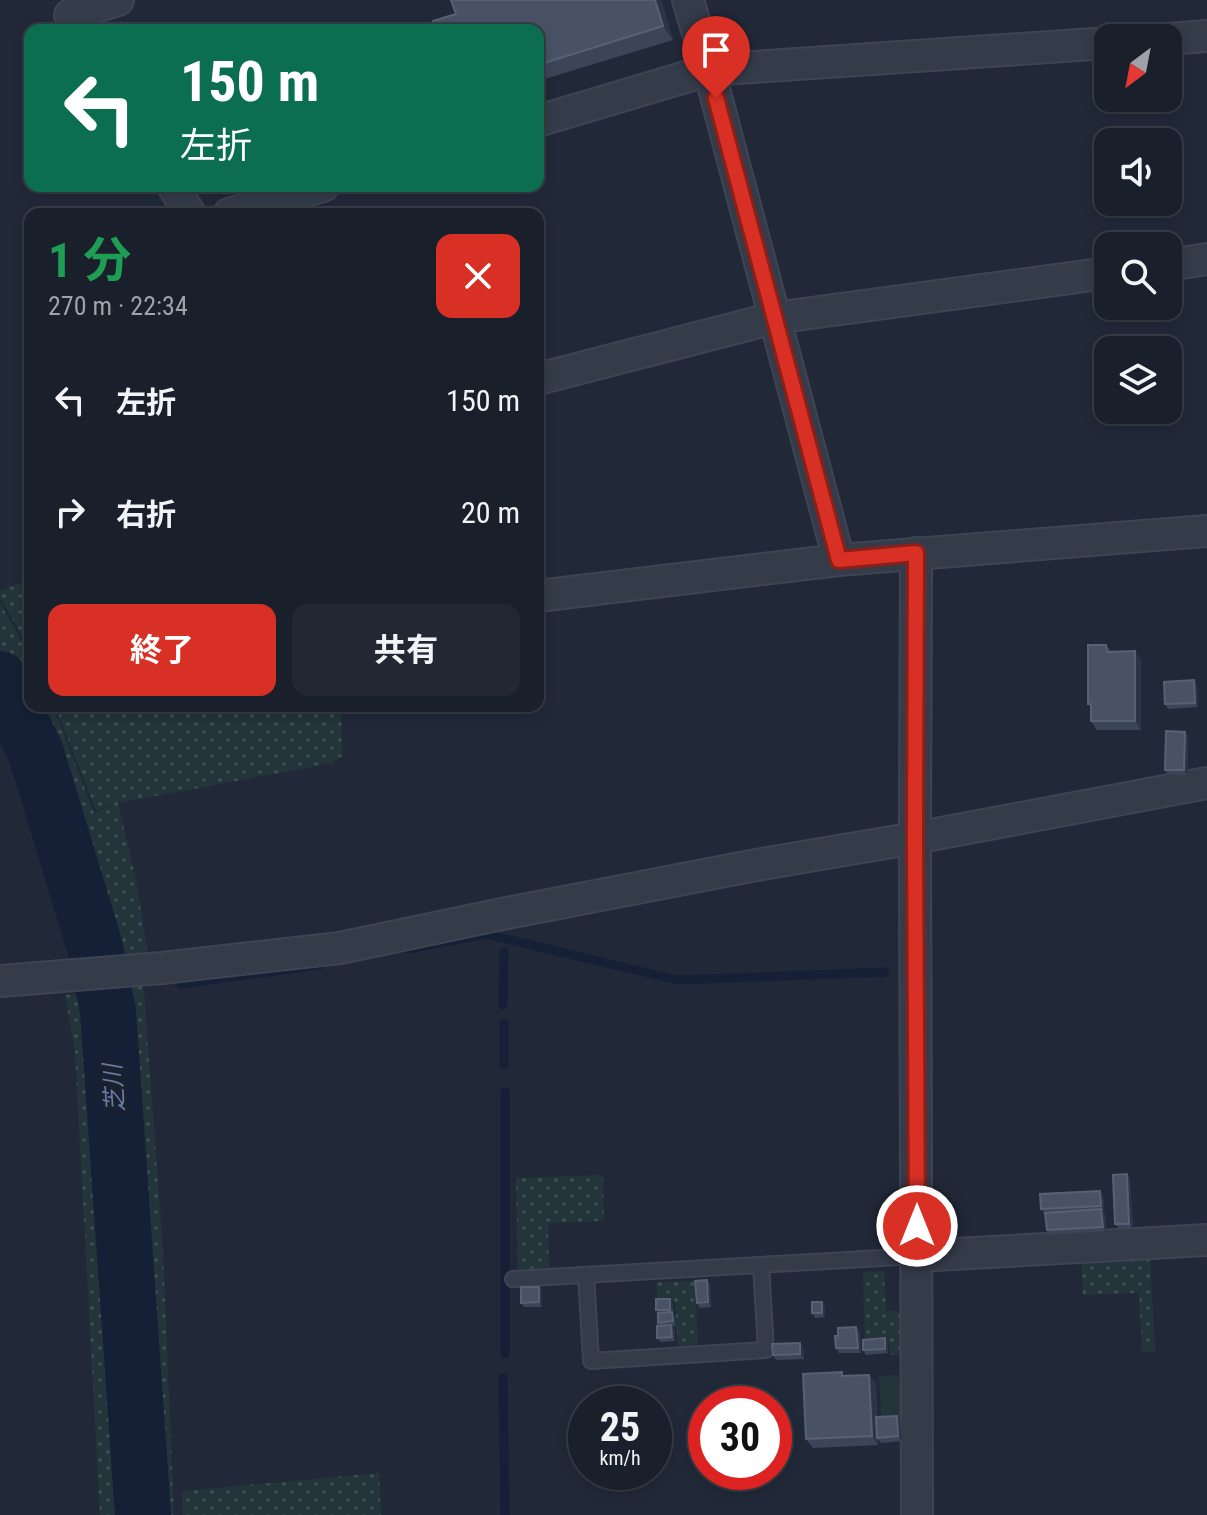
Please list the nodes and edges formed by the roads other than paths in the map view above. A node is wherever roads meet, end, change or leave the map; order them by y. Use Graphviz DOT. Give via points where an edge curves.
graph roads {
  1 [pos="118,0"];
  2 [pos="688,0"];
  3 [pos="70,15"];
  4 [pos="1207,36"];
  5 [pos="1182,38"];
  6 [pos="1094,44"];
  7 [pos="709,70"];
  8 [pos="544,119"];
  9 [pos="303,192"];
  10 [pos="249,208"];
  11 [pos="1207,259"];
  12 [pos="1182,263"];
  13 [pos="1094,275"];
  14 [pos="774,318"];
  15 [pos="544,377"];
  16 [pos="1207,531"];
  17 [pos="916,553"];
  18 [pos="839,560"];
  19 [pos="544,595"];
  20 [pos="1207,783"];
  21 [pos="915,838"];
  22 [pos="0,981"];
  23 [pos="1207,1240"];
  24 [pos="917,1256"];
  25 [pos="761,1265"];
  26 [pos="586,1275"];
  27 [pos="513,1279"];
  28 [pos="917,1515"];
  1 -- 3 [label="street"];
  2 -- 7 [label="street"];
  4 -- 5 [label="street"];
  6 -- 7 [label="street"];
  7 -- 8 [label="street"];
  7 -- 14 [label="street"];
  9 -- 10 [label="street"];
  11 -- 12 [label="street"];
  13 -- 14 [label="street"];
  14 -- 15 [label="street"];
  14 -- 18 [label="street"];
  16 -- 17 [label="street"];
  17 -- 18 [label="street"];
  17 -- 21 [label="street"];
  18 -- 19 [label="street"];
  20 -- 21 [label="street"];
  21 -- 22 [label="street" via="340,948"];
  21 -- 24 [label="street"];
  23 -- 24 [label="street"];
  24 -- 25 [label="lane"];
  24 -- 28 [label="street"];
  25 -- 26 [label="lane"];
  25 -- 26 [label="lane" via="766,1350 591,1361"];
  26 -- 27 [label="lane"];
}
